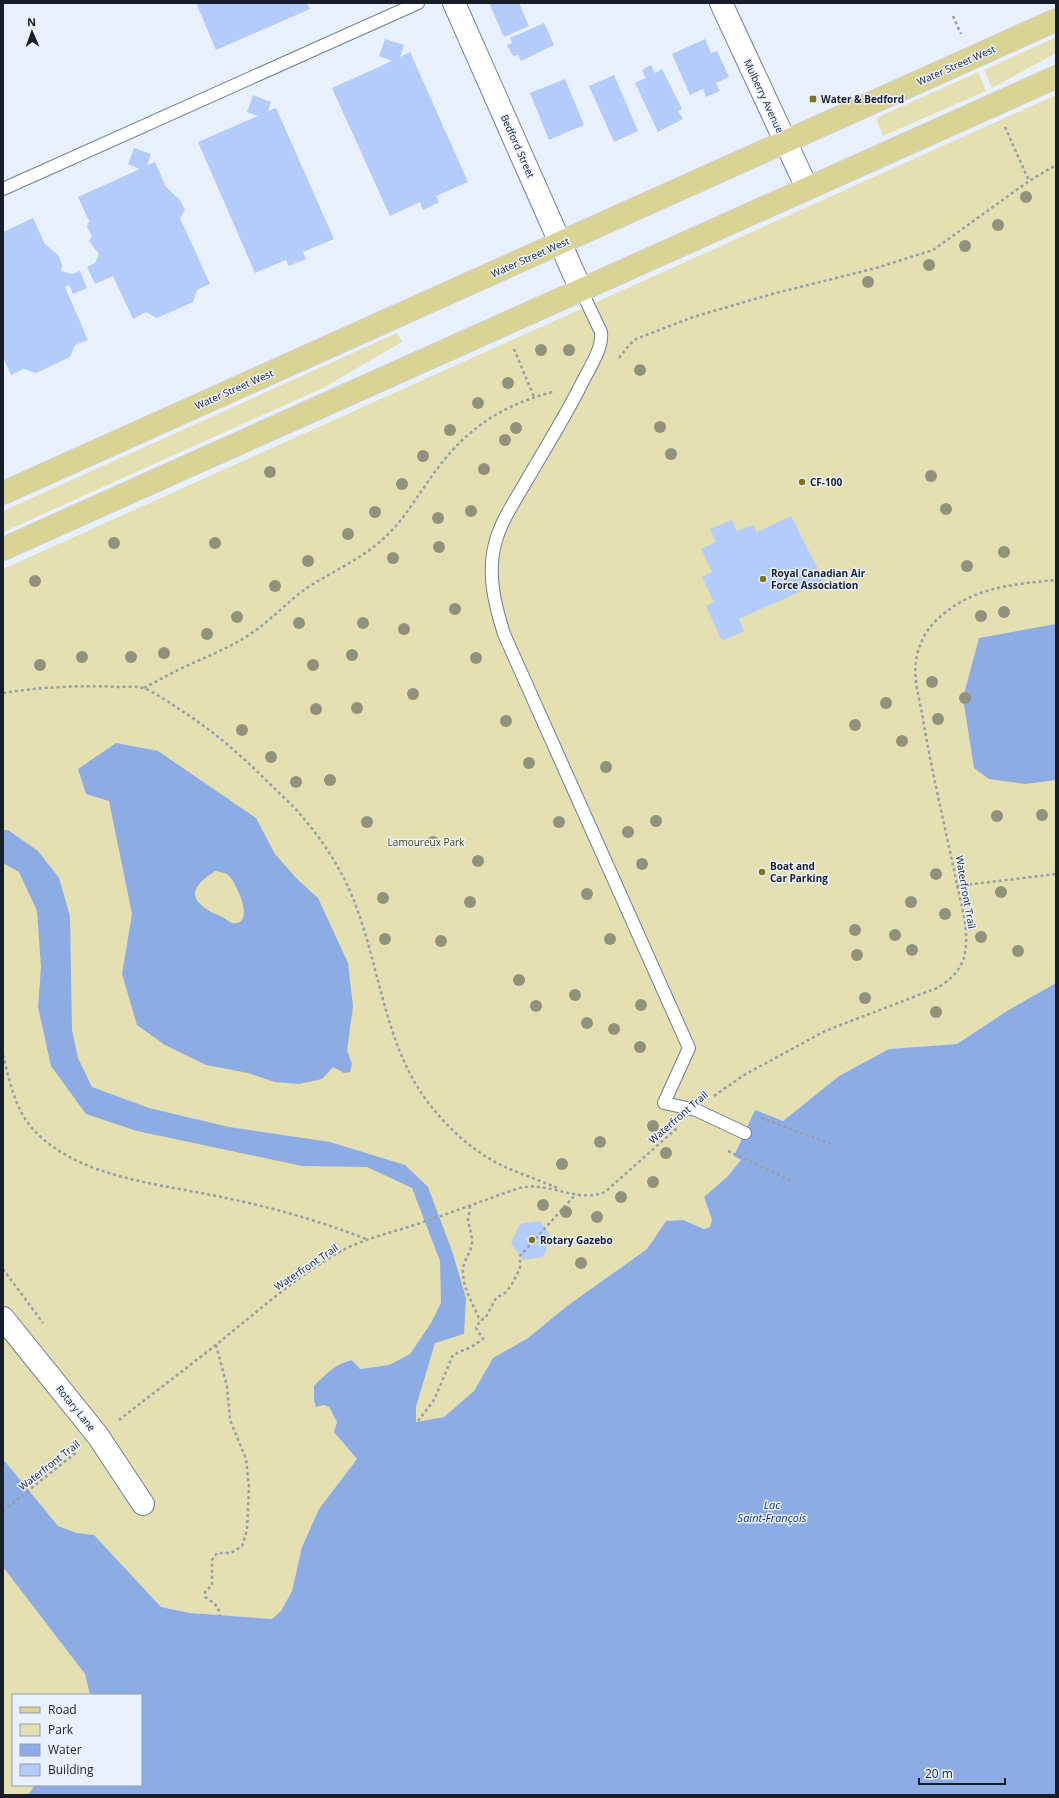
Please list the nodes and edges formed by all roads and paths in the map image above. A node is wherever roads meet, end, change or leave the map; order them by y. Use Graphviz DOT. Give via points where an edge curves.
graph roads {
  1 [pos="418,3"];
  2 [pos="454,3"];
  3 [pos="721,3"];
  4 [pos="1056,20"];
  5 [pos="1056,77"];
  6 [pos="785,142"];
  7 [pos="807,188"];
  8 [pos="3,189"];
  9 [pos="562,242"];
  10 [pos="582,290"];
  11 [pos="503,324"];
  12 [pos="534,397"];
  13 [pos="3,493"];
  14 [pos="3,549"];
  15 [pos="1056,580"];
  16 [pos="3,693"];
  17 [pos="1056,874"];
  18 [pos="957,886"];
  19 [pos="3,1055"];
  20 [pos="696,1110"];
  21 [pos="760,1117"];
  22 [pos="745,1133"];
  23 [pos="831,1144"];
  24 [pos="728,1151"];
  25 [pos="794,1182"];
  26 [pos="564,1191"];
  27 [pos="576,1194"];
  28 [pos="470,1206"];
  29 [pos="366,1240"];
  30 [pos="3,1318"];
  31 [pos="480,1321"];
  32 [pos="216,1345"];
  33 [pos="418,1422"];
  34 [pos="98,1436"];
  35 [pos="143,1504"];
  36 [pos="3,1511"];
  37 [pos="220,1616"];
  1 -- 8 [label="lane"];
  2 -- 9 [label="street, Bedford Street"];
  3 -- 6 [label="street, Mulberry Avenue"];
  4 -- 6 [label="main road, Water Street West"];
  5 -- 7 [label="main road"];
  6 -- 7 [label="street, Mulberry Avenue"];
  6 -- 9 [label="main road, Water Street West"];
  7 -- 10 [label="main road"];
  9 -- 10 [label="street, Bedford Street"];
  9 -- 13 [label="main road, Water Street West"];
  10 -- 11 [label="main road"];
  10 -- 20 [label="lane" via="601,332 600,345 564,418 505,518 494,545 493,591 504,634 689,1048 664,1102"];
  11 -- 12 [label="path"];
  11 -- 14 [label="main road"];
  15 -- 18 [label="path, Waterfront Trail" via="1003,586 970,598 939,617 926,633 918,651 916,677"];
  16 -- 26 [label="path" via="83,686 144,688 218,735 305,819 321,840 349,889 368,943 392,1030 407,1066 429,1104 448,1125 476,1149 501,1165"];
  17 -- 18 [label="path"];
  18 -- 20 [label="path, Waterfront Trail" via="966,940 964,957 955,974 947,982 905,1002 826,1031 744,1075"];
  19 -- 29 [label="path" via="20,1110 31,1127 60,1152 85,1165 128,1178 290,1213"];
  20 -- 22 [label="lane"];
  20 -- 27 [label="path, Waterfront Trail" via="605,1192 597,1196"];
  21 -- 23 [label="path"];
  24 -- 25 [label="path"];
  26 -- 27 [label="path, Waterfront Trail"];
  26 -- 28 [label="path, Waterfront Trail" via="526,1186"];
  27 -- 31 [label="path" via="520,1256 520,1268 511,1286 496,1298 486,1317"];
  28 -- 29 [label="path, Waterfront Trail"];
  28 -- 31 [label="path" via="468,1220 472,1244 463,1269 465,1284"];
  29 -- 32 [label="path, Waterfront Trail" via="328,1259 280,1293"];
  30 -- 34 [label="street, Rotary Lane"];
  31 -- 33 [label="path" via="476,1328 483,1338 453,1355 434,1400"];
  32 -- 34 [label="path, Waterfront Trail"];
  32 -- 37 [label="path" via="227,1386 230,1420 246,1459 249,1487 247,1530 242,1546 231,1553 218,1553 212,1560 212,1585 205,1592 205,1597 219,1609"];
  34 -- 35 [label="street, Rotary Lane"];
  34 -- 36 [label="path, Waterfront Trail"];
}
